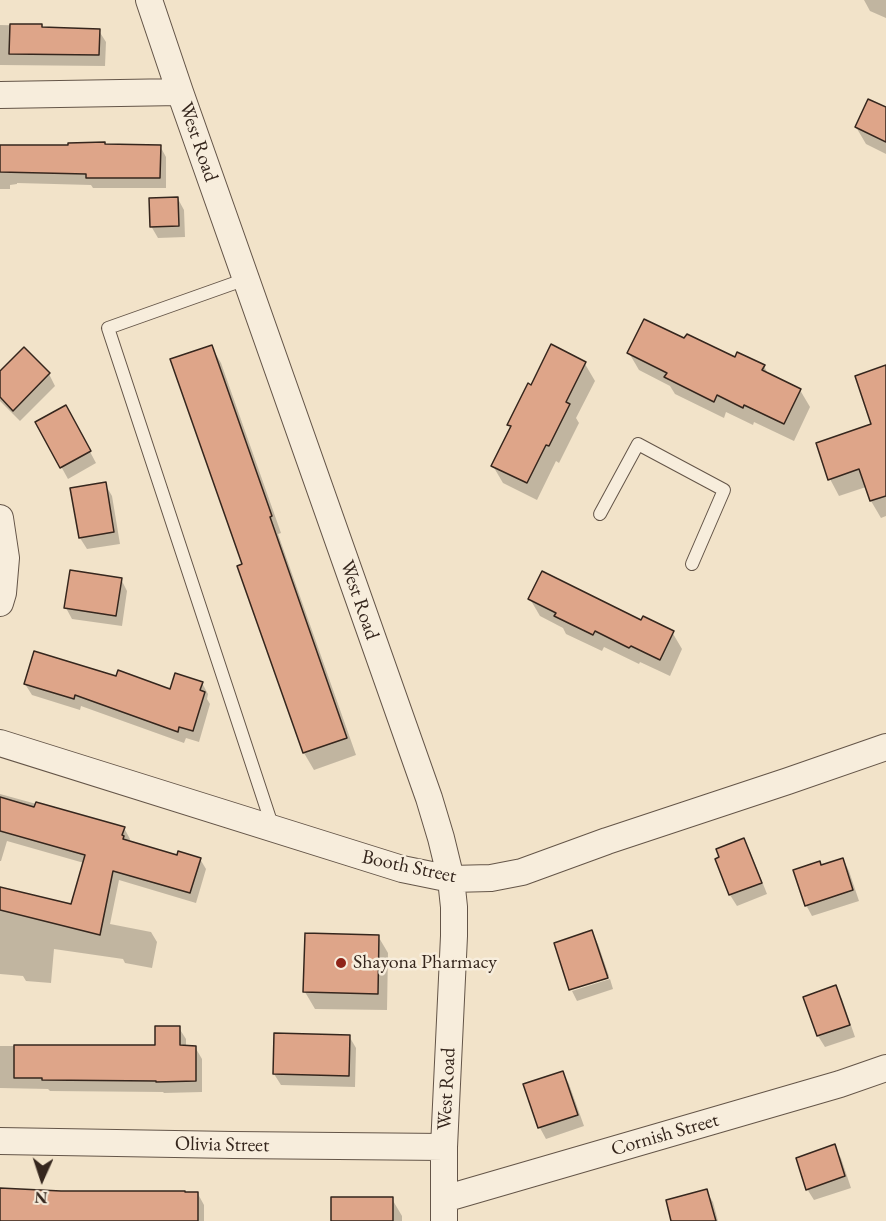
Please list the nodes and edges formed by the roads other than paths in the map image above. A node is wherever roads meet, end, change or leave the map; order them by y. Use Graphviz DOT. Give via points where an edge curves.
graph roads {
  1 [pos="149,0"];
  2 [pos="180,92"];
  3 [pos="0,95"];
  4 [pos="246,279"];
  5 [pos="600,514"];
  6 [pos="0,518"];
  7 [pos="692,564"];
  8 [pos="0,603"];
  9 [pos="0,742"];
  10 [pos="886,747"];
  11 [pos="274,829"];
  12 [pos="451,879"];
  13 [pos="886,1068"];
  14 [pos="0,1141"];
  15 [pos="444,1147"];
  16 [pos="444,1210"];
  1 -- 2 [label="street, West Road"];
  2 -- 3 [label="street"];
  2 -- 4 [label="street, West Road"];
  4 -- 11 [label="lane" via="108,328"];
  4 -- 12 [label="street, West Road" via="429,798"];
  5 -- 7 [label="lane" via="638,444 724,490"];
  6 -- 8 [label="street" via="6,558"];
  9 -- 11 [label="street, Booth Street"];
  10 -- 12 [label="street, Booth Street" via="522,872"];
  11 -- 12 [label="street, Booth Street" via="402,869"];
  12 -- 15 [label="street, West Road" via="454,936"];
  13 -- 16 [label="street, Cornish Street"];
  14 -- 15 [label="street, Olivia Street"];
  15 -- 16 [label="street, West Road"];
}
